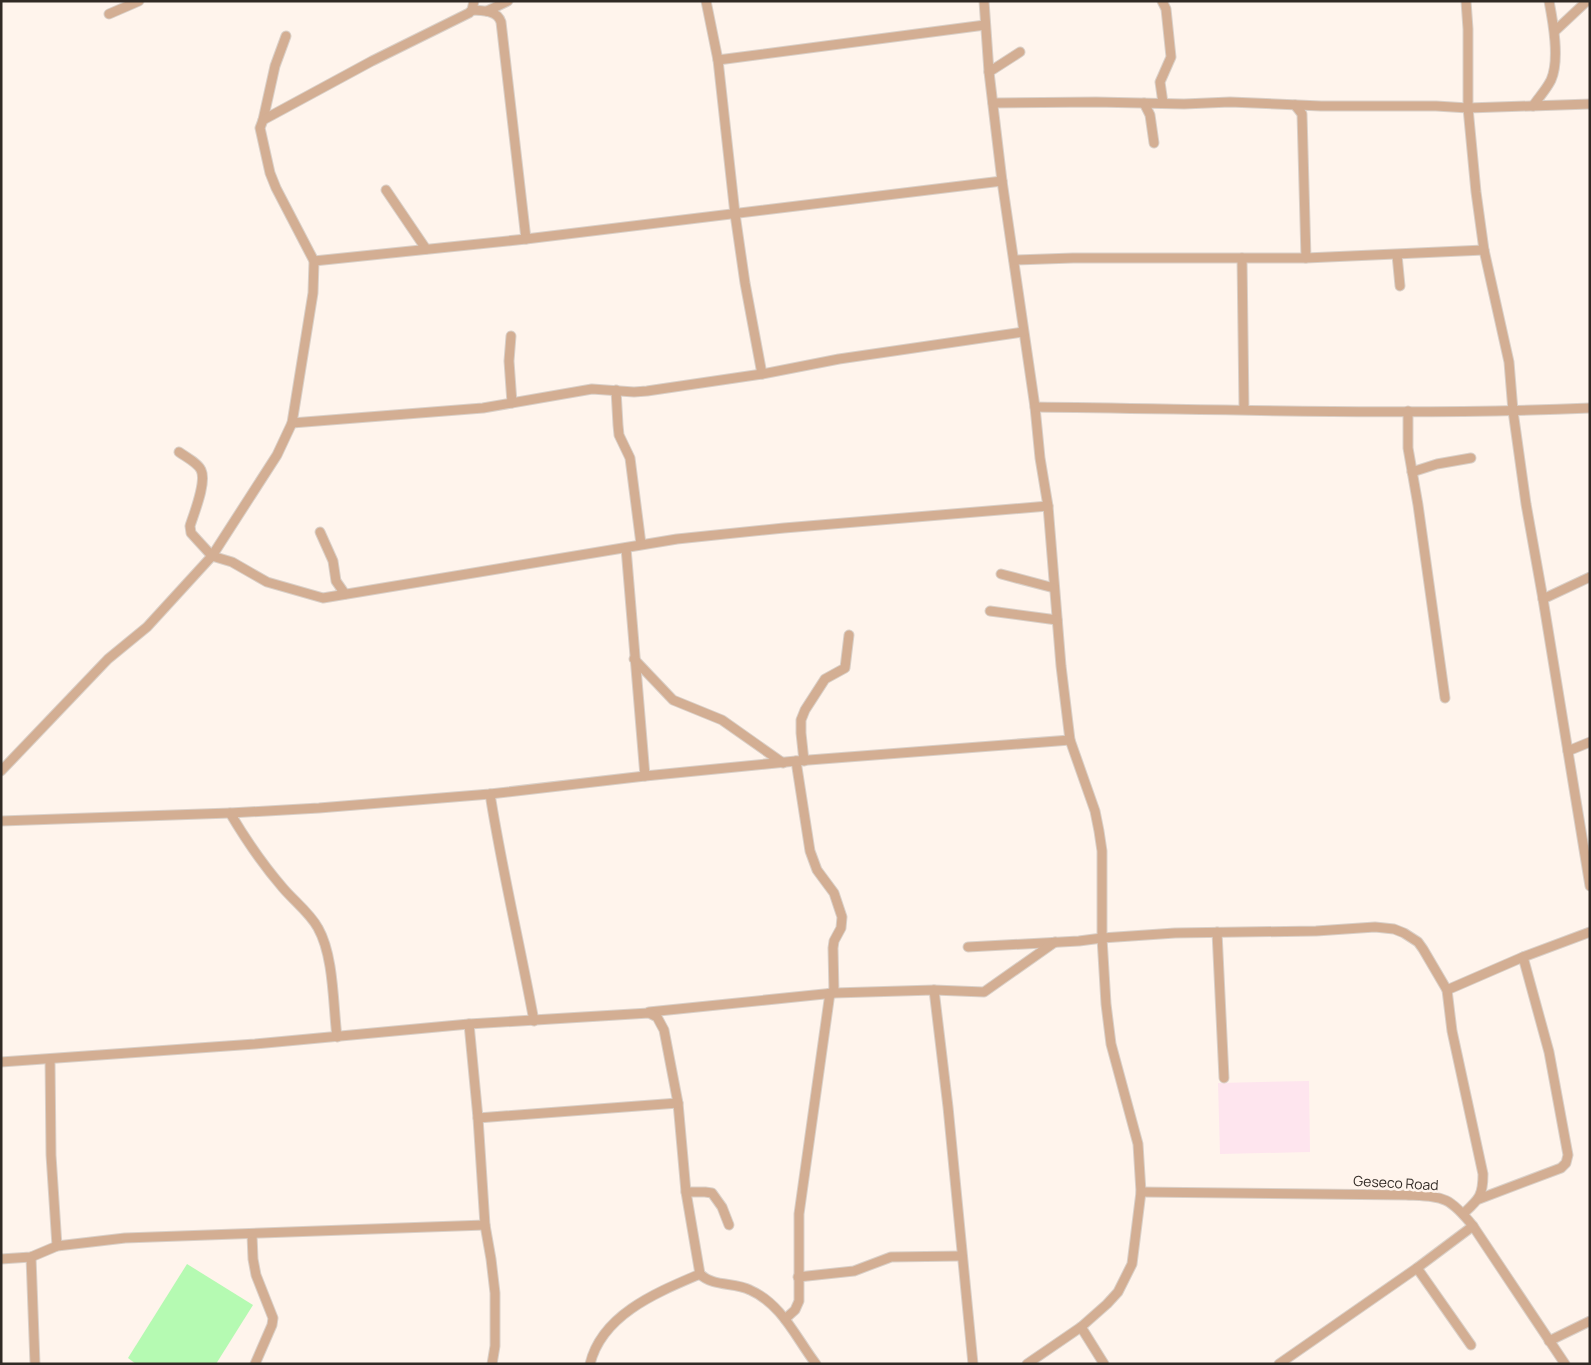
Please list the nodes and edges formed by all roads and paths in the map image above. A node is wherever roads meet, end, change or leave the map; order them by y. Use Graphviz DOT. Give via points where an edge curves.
graph roads {
  1 [pos="139,1"];
  2 [pos="508,1"];
  3 [pos="706,1"];
  4 [pos="984,1"];
  5 [pos="1162,1"];
  6 [pos="1466,1"];
  7 [pos="1549,1"];
  8 [pos="1587,1"];
  9 [pos="473,6"];
  10 [pos="487,11"];
  11 [pos="109,14"];
  12 [pos="985,25"];
  13 [pos="1555,31"];
  14 [pos="286,36"];
  15 [pos="1020,52"];
  16 [pos="718,60"];
  17 [pos="989,72"];
  18 [pos="993,103"];
  19 [pos="1144,103"];
  20 [pos="1163,103"];
  21 [pos="1590,104"];
  22 [pos="1295,105"];
  23 [pos="1533,106"];
  24 [pos="1468,108"];
  25 [pos="263,120"];
  26 [pos="1154,143"];
  27 [pos="1002,181"];
  28 [pos="386,190"];
  29 [pos="735,214"];
  30 [pos="526,239"];
  31 [pos="426,250"];
  32 [pos="1484,250"];
  33 [pos="1396,255"];
  34 [pos="1242,258"];
  35 [pos="1306,258"];
  36 [pos="1014,260"];
  37 [pos="314,261"];
  38 [pos="1400,286"];
  39 [pos="1023,332"];
  40 [pos="511,336"];
  41 [pos="762,374"];
  42 [pos="616,390"];
  43 [pos="512,403"];
  44 [pos="1035,407"];
  45 [pos="1590,408"];
  46 [pos="1244,409"];
  47 [pos="1408,411"];
  48 [pos="1513,411"];
  49 [pos="292,423"];
  50 [pos="179,452"];
  51 [pos="1471,458"];
  52 [pos="1412,472"];
  53 [pos="1048,506"];
  54 [pos="320,532"];
  55 [pos="641,544"];
  56 [pos="626,548"];
  57 [pos="212,556"];
  58 [pos="1001,574"];
  59 [pos="1590,577"];
  60 [pos="1054,588"];
  61 [pos="345,594"];
  62 [pos="1543,599"];
  63 [pos="990,611"];
  64 [pos="1057,620"];
  65 [pos="849,635"];
  66 [pos="634,659"];
  67 [pos="1445,698"];
  68 [pos="1070,740"];
  69 [pos="1590,742"];
  70 [pos="1568,751"];
  71 [pos="800,761"];
  72 [pos="784,762"];
  73 [pos="2,767"];
  74 [pos="645,776"];
  75 [pos="490,794"];
  76 [pos="230,813"];
  77 [pos="1,821"];
  78 [pos="1590,886"];
  79 [pos="1217,932"];
  80 [pos="1590,932"];
  81 [pos="1102,938"];
  82 [pos="1055,942"];
  83 [pos="968,947"];
  84 [pos="1523,956"];
  85 [pos="934,990"];
  86 [pos="1448,990"];
  87 [pos="832,993"];
  88 [pos="649,1012"];
  89 [pos="534,1021"];
  90 [pos="469,1024"];
  91 [pos="338,1037"];
  92 [pos="50,1059"];
  93 [pos="1,1062"];
  94 [pos="1224,1078"];
  95 [pos="678,1104"];
  96 [pos="478,1118"];
  97 [pos="686,1192"];
  98 [pos="1141,1192"];
  99 [pos="1479,1199"];
  100 [pos="1463,1214"];
  101 [pos="485,1225"];
  102 [pos="729,1225"];
  103 [pos="1473,1226"];
  104 [pos="252,1235"];
  105 [pos="57,1246"];
  106 [pos="961,1256"];
  107 [pos="31,1257"];
  108 [pos="1,1259"];
  109 [pos="1417,1268"];
  110 [pos="700,1274"];
  111 [pos="798,1277"];
  112 [pos="785,1319"];
  113 [pos="1590,1321"];
  114 [pos="1081,1327"];
  115 [pos="1549,1341"];
  116 [pos="1472,1345"];
  117 [pos="35,1364"];
  118 [pos="254,1364"];
  119 [pos="492,1364"];
  120 [pos="590,1364"];
  121 [pos="816,1364"];
  122 [pos="973,1364"];
  123 [pos="1027,1364"];
  124 [pos="1104,1364"];
  125 [pos="1279,1364"];
  126 [pos="1565,1364"];
  1 -- 11 [label="street"];
  2 -- 10 [label="street"];
  3 -- 16 [label="street"];
  4 -- 12 [label="street"];
  5 -- 20 [label="street" via="1166,9 1171,57 1160,82"];
  6 -- 24 [label="street"];
  7 -- 13 [label="street"];
  8 -- 13 [label="street"];
  9 -- 10 [label="street"];
  9 -- 25 [label="street" via="469,13"];
  10 -- 30 [label="street" via="499,17 501,22"];
  12 -- 16 [label="street"];
  12 -- 17 [label="street"];
  13 -- 23 [label="street" via="1554,70 1545,91"];
  14 -- 25 [label="street" via="275,66"];
  15 -- 17 [label="street"];
  16 -- 29 [label="street"];
  17 -- 18 [label="street"];
  18 -- 19 [label="street"];
  18 -- 27 [label="street"];
  19 -- 20 [label="street"];
  19 -- 26 [label="street" via="1150,115"];
  20 -- 22 [label="street"];
  21 -- 23 [label="street"];
  22 -- 24 [label="street"];
  22 -- 35 [label="street" via="1302,114"];
  23 -- 24 [label="street"];
  24 -- 32 [label="street"];
  25 -- 37 [label="street" via="260,128 270,173"];
  27 -- 29 [label="street"];
  27 -- 36 [label="street"];
  28 -- 31 [label="street"];
  29 -- 30 [label="street"];
  29 -- 41 [label="street"];
  30 -- 31 [label="street"];
  31 -- 37 [label="street"];
  32 -- 33 [label="street"];
  32 -- 48 [label="street" via="1510,362"];
  33 -- 35 [label="street"];
  33 -- 38 [label="street"];
  34 -- 35 [label="street"];
  34 -- 36 [label="street"];
  34 -- 46 [label="street"];
  36 -- 39 [label="street"];
  37 -- 49 [label="street" via="313,293"];
  39 -- 41 [label="street" via="839,359"];
  39 -- 44 [label="street"];
  40 -- 43 [label="street"];
  41 -- 42 [label="street" via="647,391"];
  42 -- 43 [label="street" via="592,389"];
  42 -- 55 [label="street" via="619,435 630,458"];
  43 -- 49 [label="street" via="466,410"];
  44 -- 46 [label="street"];
  44 -- 53 [label="street"];
  45 -- 48 [label="street"];
  46 -- 47 [label="street"];
  47 -- 48 [label="street"];
  47 -- 52 [label="street"];
  48 -- 62 [label="street"];
  49 -- 57 [label="street" via="277,455"];
  50 -- 57 [label="street" via="202,471 203,479 190,526 191,534"];
  51 -- 52 [label="street"];
  52 -- 67 [label="street"];
  53 -- 55 [label="street" via="739,532"];
  53 -- 60 [label="street"];
  54 -- 61 [label="street" via="333,561 336,581"];
  55 -- 56 [label="street"];
  56 -- 61 [label="street"];
  56 -- 66 [label="street"];
  57 -- 61 [label="street" via="232,562 276,585 324,598"];
  57 -- 73 [label="street" via="147,627 108,659"];
  58 -- 60 [label="street"];
  59 -- 62 [label="street"];
  60 -- 64 [label="street"];
  62 -- 70 [label="street"];
  63 -- 64 [label="street"];
  64 -- 68 [label="street"];
  65 -- 71 [label="street" via="845,668 825,679 803,715"];
  66 -- 72 [label="street" via="673,700 722,720"];
  66 -- 74 [label="street"];
  68 -- 71 [label="street"];
  68 -- 81 [label="street" via="1099,831"];
  69 -- 70 [label="street"];
  70 -- 78 [label="street"];
  71 -- 72 [label="street"];
  71 -- 87 [label="street" via="810,851 817,870 834,893 842,917 833,948"];
  72 -- 74 [label="street"];
  74 -- 75 [label="street"];
  75 -- 76 [label="street"];
  75 -- 89 [label="street"];
  76 -- 77 [label="street"];
  76 -- 91 [label="street" via="266,868 318,927 331,978"];
  79 -- 81 [label="street"];
  79 -- 86 [label="street" via="1394,929 1418,942"];
  79 -- 94 [label="street"];
  80 -- 84 [label="street"];
  81 -- 82 [label="street"];
  81 -- 98 [label="street" via="1111,1044 1138,1144"];
  82 -- 83 [label="street"];
  82 -- 85 [label="street" via="984,992"];
  84 -- 86 [label="street"];
  84 -- 99 [label="street" via="1549,1052 1568,1155 1561,1168"];
  85 -- 87 [label="street"];
  85 -- 106 [label="street"];
  86 -- 99 [label="street" via="1452,1031 1483,1174"];
  87 -- 88 [label="street"];
  87 -- 111 [label="street" via="799,1214"];
  88 -- 89 [label="street"];
  88 -- 95 [label="street" via="657,1017 664,1030"];
  89 -- 90 [label="street"];
  90 -- 91 [label="street"];
  90 -- 96 [label="street"];
  91 -- 92 [label="street"];
  92 -- 93 [label="street"];
  92 -- 105 [label="street" via="51,1155"];
  95 -- 96 [label="street"];
  95 -- 97 [label="street"];
  96 -- 101 [label="street"];
  97 -- 102 [label="street" via="712,1194 722,1207"];
  97 -- 110 [label="street"];
  98 -- 100 [label="street, Geseco Road" via="1437,1197 1447,1200"];
  98 -- 114 [label="street" via="1132,1264 1107,1304"];
  99 -- 100 [label="street"];
  100 -- 103 [label="street, Geseco Road"];
  101 -- 104 [label="street"];
  101 -- 119 [label="street" via="495,1293"];
  103 -- 109 [label="street"];
  103 -- 115 [label="street, Geseco Road"];
  104 -- 105 [label="street" via="125,1238"];
  104 -- 118 [label="street" via="256,1275 273,1318"];
  105 -- 107 [label="street"];
  106 -- 111 [label="street" via="891,1258 854,1271"];
  106 -- 122 [label="street"];
  107 -- 108 [label="street"];
  107 -- 117 [label="street"];
  109 -- 116 [label="street"];
  109 -- 125 [label="street"];
  110 -- 112 [label="street" via="710,1282 750,1290 769,1302"];
  110 -- 120 [label="street" via="633,1307 604,1335"];
  111 -- 112 [label="street" via="798,1306"];
  112 -- 121 [label="street"];
  113 -- 115 [label="street"];
  114 -- 123 [label="street"];
  114 -- 124 [label="street"];
  115 -- 126 [label="street, Geseco Road"];
}
